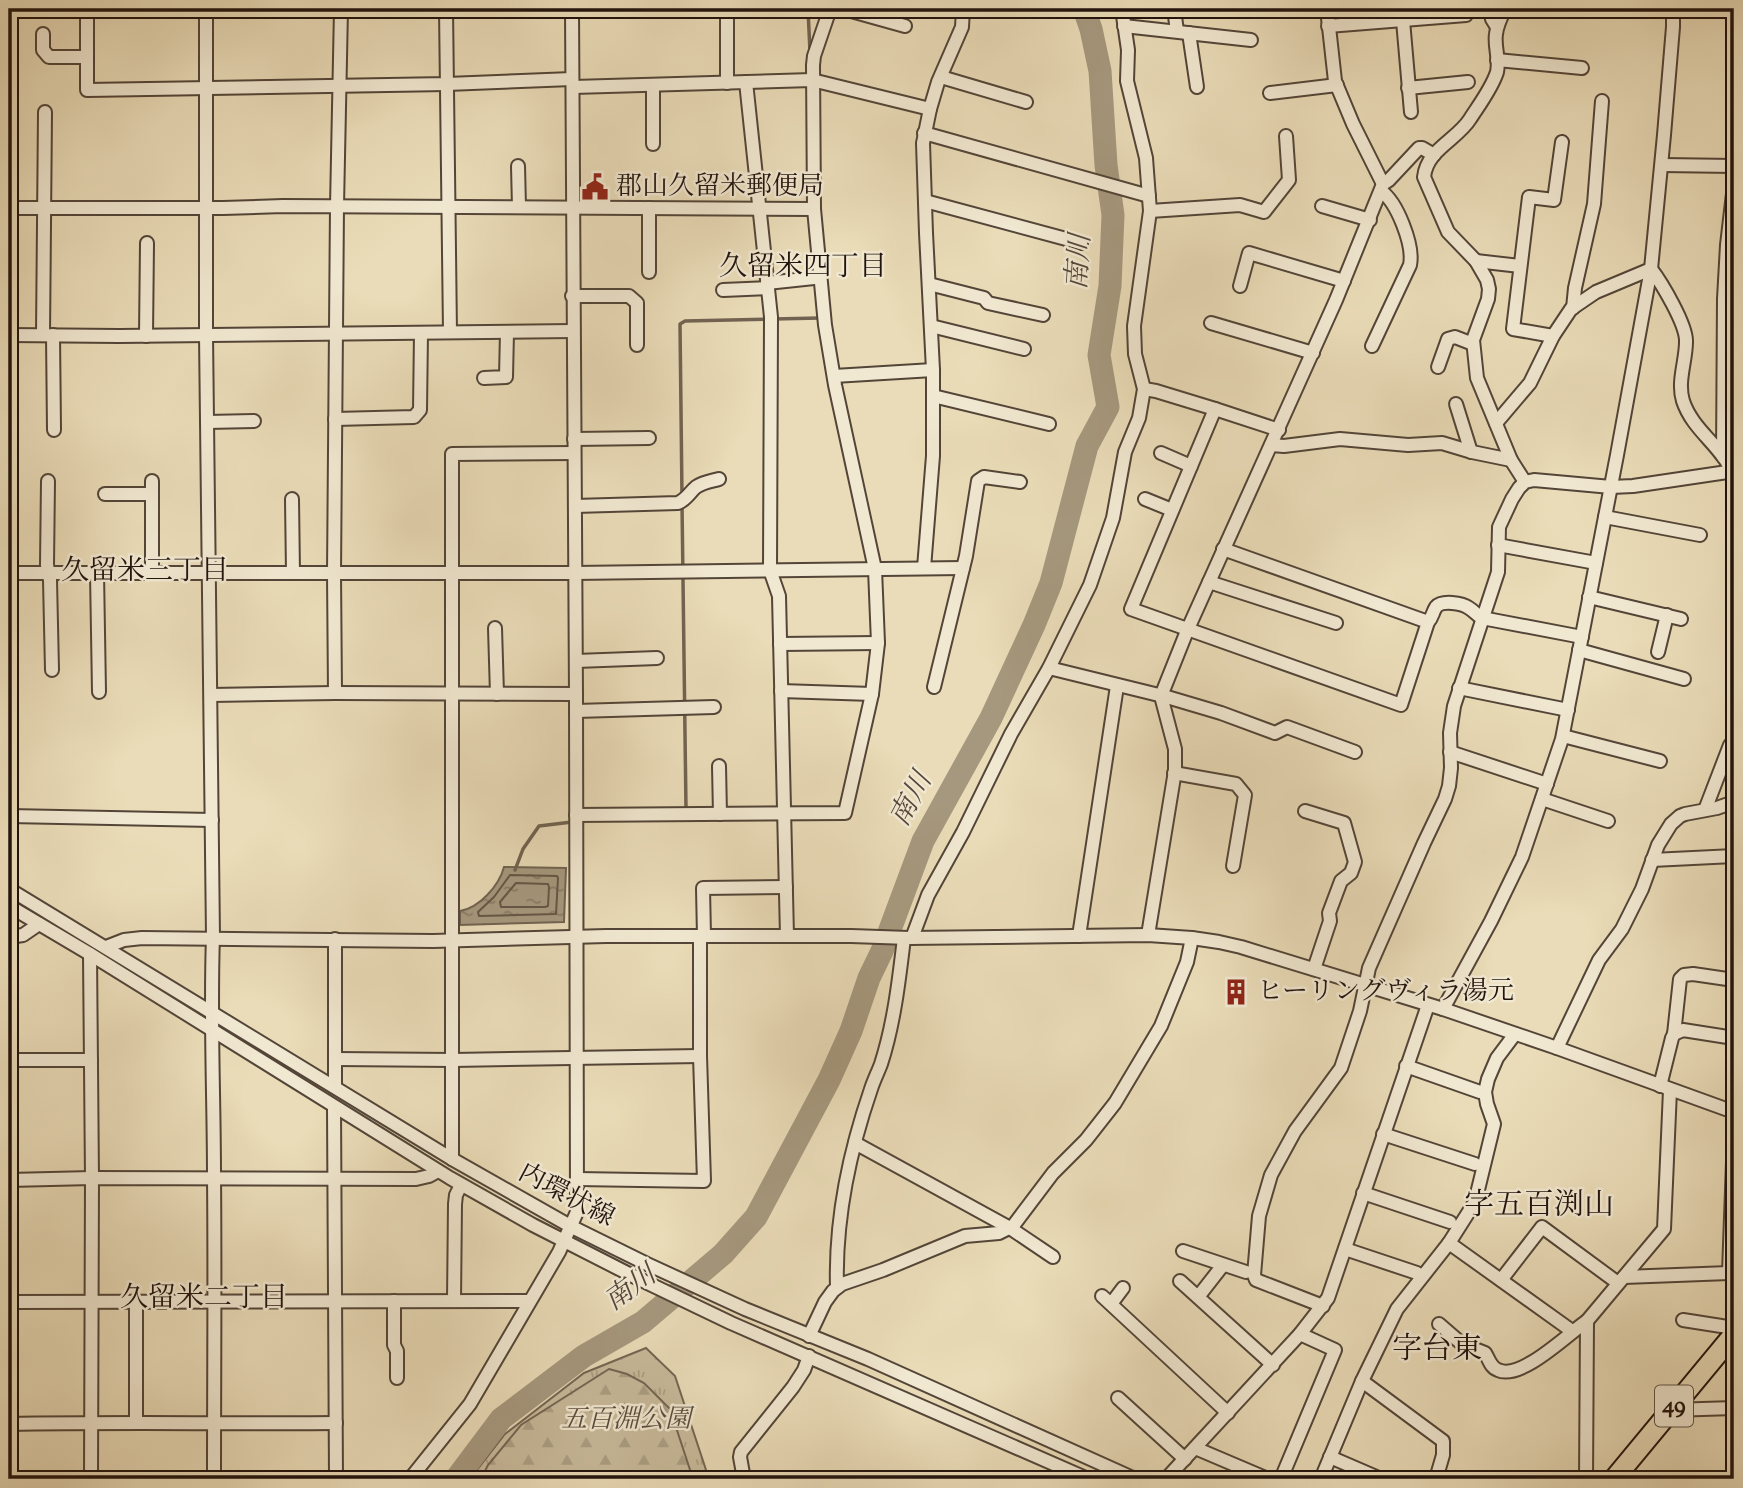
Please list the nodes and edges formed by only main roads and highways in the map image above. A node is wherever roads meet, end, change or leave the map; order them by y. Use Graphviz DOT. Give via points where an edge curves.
graph roads {
  1 [pos="1734,1334"];
  2 [pos="1614,1479"];
  1 -- 2 [label="highway, 49"];
}
